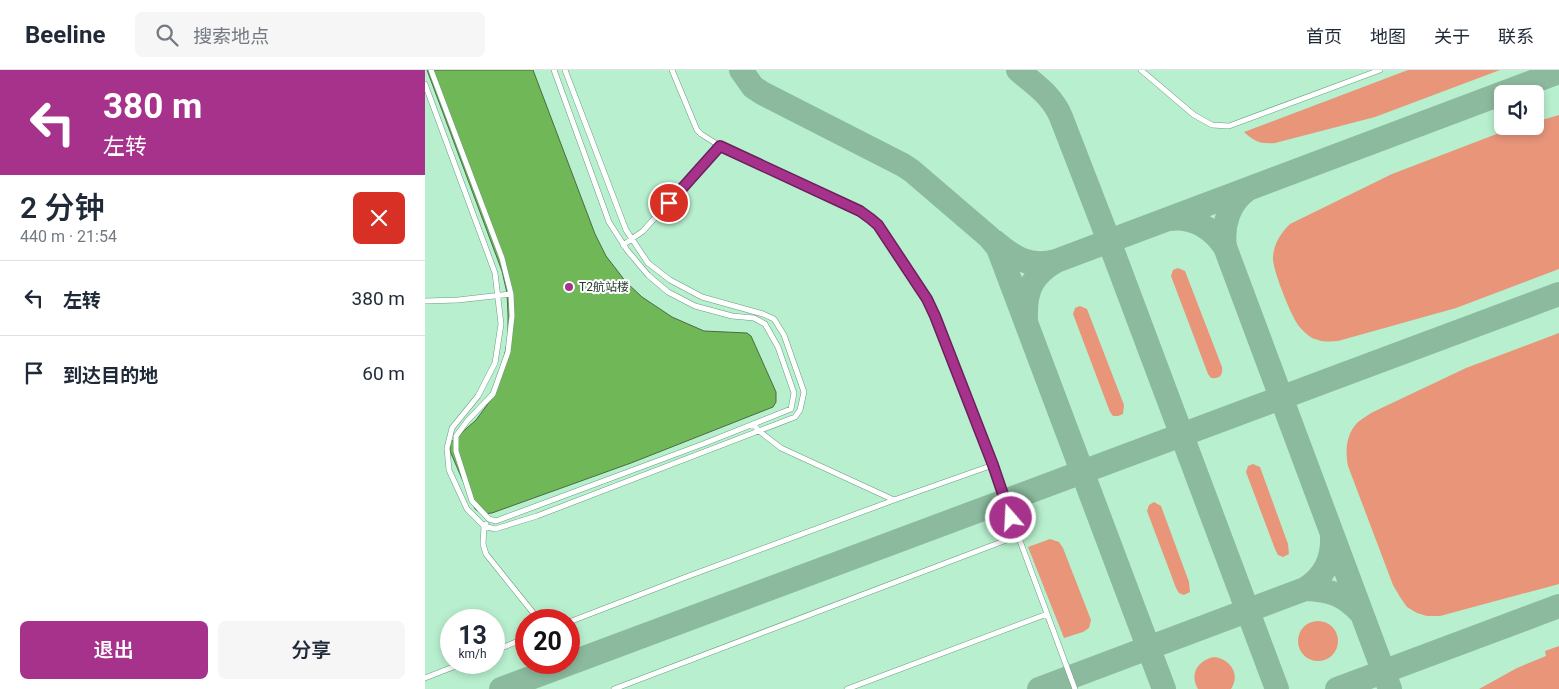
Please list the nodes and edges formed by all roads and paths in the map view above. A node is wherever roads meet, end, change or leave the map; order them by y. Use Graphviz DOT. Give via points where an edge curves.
graph roads {
  1 [pos="431,70"];
  2 [pos="554,70"];
  3 [pos="565,70"];
  4 [pos="672,70"];
  5 [pos="1141,70"];
  6 [pos="1380,70"];
  7 [pos="425,84"];
  8 [pos="720,146"];
  9 [pos="632,239"];
  10 [pos="623,245"];
  11 [pos="511,294"];
  12 [pos="498,295"];
  13 [pos="425,301"];
  14 [pos="753,424"];
  15 [pos="759,431"];
  16 [pos="993,465"];
  17 [pos="894,500"];
  18 [pos="489,519"];
  19 [pos="484,526"];
  20 [pos="1017,536"];
  21 [pos="530,609"];
  22 [pos="1047,614"];
  23 [pos="580,618"];
  24 [pos="440,672"];
  25 [pos="425,678"];
  26 [pos="613,689"];
  27 [pos="847,689"];
  28 [pos="1075,689"];
  1 -- 11 [label="lane" via="502,258"];
  2 -- 10 [label="lane" via="609,222"];
  3 -- 9 [label="lane"];
  4 -- 8 [label="lane" via="697,130"];
  5 -- 6 [label="lane" via="1194,115 1212,125 1229,126"];
  7 -- 12 [label="lane" via="495,273"];
  8 -- 9 [label="lane"];
  8 -- 16 [label="lane" via="860,211 878,225 927,299"];
  9 -- 10 [label="lane"];
  9 -- 15 [label="lane" via="648,263 669,280 702,297 763,314 774,320 785,335 804,392 800,410 795,417"];
  10 -- 14 [label="lane" via="648,275 669,292 695,306 754,318 765,324 778,347 794,393 791,409"];
  11 -- 12 [label="lane"];
  11 -- 18 [label="lane" via="508,352 493,394 457,436 457,451 472,501"];
  12 -- 13 [label="lane"];
  12 -- 19 [label="lane" via="501,324 495,363 478,396 452,428 447,448 449,470 467,509"];
  14 -- 15 [label="lane"];
  14 -- 18 [label="lane" via="496,521"];
  15 -- 17 [label="lane" via="781,448"];
  15 -- 19 [label="lane" via="537,516 495,529"];
  16 -- 17 [label="lane"];
  16 -- 20 [label="lane"];
  17 -- 23 [label="lane"];
  18 -- 19 [label="lane"];
  19 -- 21 [label="lane" via="486,554"];
  20 -- 22 [label="lane"];
  20 -- 26 [label="lane"];
  22 -- 27 [label="lane"];
  22 -- 28 [label="lane"];
  24 -- 25 [label="lane"];
}
